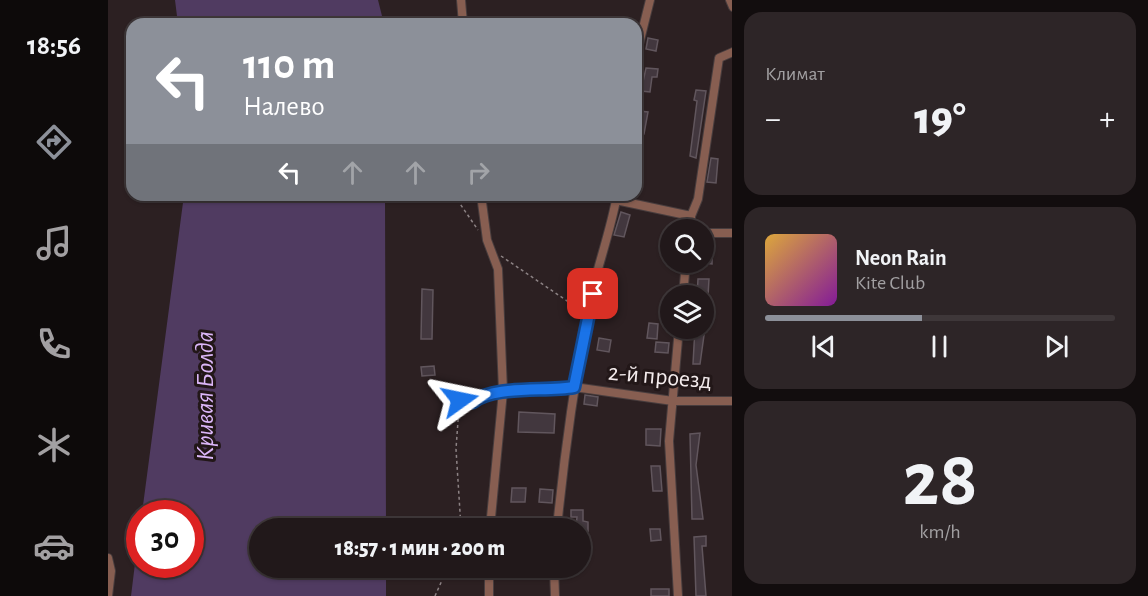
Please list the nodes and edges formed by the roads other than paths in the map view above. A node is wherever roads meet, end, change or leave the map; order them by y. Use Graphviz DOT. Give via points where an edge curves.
graph roads {
  1 [pos="461,0"];
  2 [pos="650,0"];
  3 [pos="730,0"];
  4 [pos="732,7"];
  5 [pos="462,18"];
  6 [pos="642,32"];
  7 [pos="732,52"];
  8 [pos="482,201"];
  9 [pos="616,201"];
  10 [pos="633,201"];
  11 [pos="691,216"];
  12 [pos="691,219"];
  13 [pos="714,233"];
  14 [pos="732,233"];
  15 [pos="678,339"];
  16 [pos="574,387"];
  17 [pos="503,391"];
  18 [pos="444,397"];
  19 [pos="673,401"];
  20 [pos="732,401"];
  21 [pos="491,518"];
  22 [pos="558,518"];
  23 [pos="108,558"];
  24 [pos="489,578"];
  25 [pos="554,578"];
  26 [pos="108,596"];
  27 [pos="489,596"];
  28 [pos="555,596"];
  29 [pos="678,596"];
  1 -- 5 [label="street"];
  2 -- 6 [label="street"];
  3 -- 4 [label="street"];
  7 -- 11 [label="street" via="719,58 698,199"];
  8 -- 17 [label="street" via="487,240 498,270"];
  9 -- 16 [label="street" via="587,314"];
  10 -- 11 [label="street"];
  11 -- 12 [label="street"];
  13 -- 14 [label="street"];
  15 -- 19 [label="street"];
  16 -- 17 [label="street, 2-й проезд"];
  16 -- 19 [label="street, 2-й проезд"];
  16 -- 22 [label="street"];
  17 -- 18 [label="street, 2-й проезд" via="482,395 473,402"];
  17 -- 21 [label="street"];
  19 -- 20 [label="street, 2-й проезд"];
  19 -- 29 [label="street" via="669,441"];
  23 -- 26 [label="street"];
  24 -- 27 [label="street"];
  25 -- 28 [label="street"];
}
